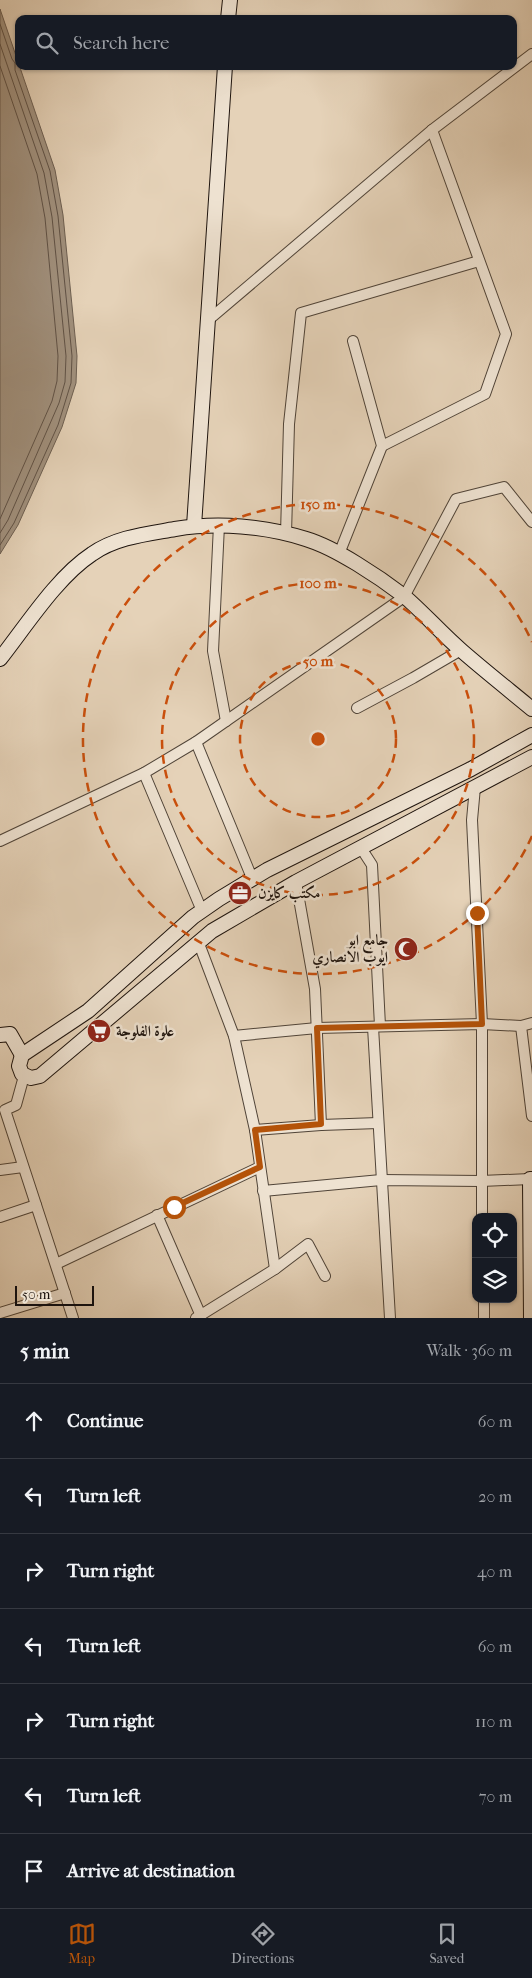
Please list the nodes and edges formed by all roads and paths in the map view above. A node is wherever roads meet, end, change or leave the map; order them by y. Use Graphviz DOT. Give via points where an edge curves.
graph roads {
  1 [pos="230,0"];
  2 [pos="228,15"];
  3 [pos="532,54"];
  4 [pos="517,65"];
  5 [pos="225,70"];
  6 [pos="511,70"];
  7 [pos="432,130"];
  8 [pos="479,261"];
  9 [pos="206,322"];
  10 [pos="353,341"];
  11 [pos="382,446"];
  12 [pos="532,522"];
  13 [pos="219,525"];
  14 [pos="194,526"];
  15 [pos="286,534"];
  16 [pos="339,554"];
  17 [pos="404,597"];
  18 [pos="461,650"];
  19 [pos="0,659"];
  20 [pos="357,708"];
  21 [pos="532,709"];
  22 [pos="226,721"];
  23 [pos="532,735"];
  24 [pos="196,742"];
  25 [pos="497,755"];
  26 [pos="532,757"];
  27 [pos="504,772"];
  28 [pos="144,773"];
  29 [pos="475,787"];
  30 [pos="0,841"];
  31 [pos="361,848"];
  32 [pos="252,878"];
  33 [pos="296,882"];
  34 [pos="202,910"];
  35 [pos="198,941"];
  36 [pos="532,1023"];
  37 [pos="482,1024"];
  38 [pos="377,1026"];
  39 [pos="521,1026"];
  40 [pos="317,1028"];
  41 [pos="0,1034"];
  42 [pos="234,1036"];
  43 [pos="22,1055"];
  44 [pos="24,1076"];
  45 [pos="2,1110"];
  46 [pos="532,1116"];
  47 [pos="378,1123"];
  48 [pos="321,1124"];
  49 [pos="255,1130"];
  50 [pos="23,1167"];
  51 [pos="260,1167"];
  52 [pos="0,1170"];
  53 [pos="531,1179"];
  54 [pos="381,1180"];
  55 [pos="481,1181"];
  56 [pos="263,1191"];
  57 [pos="36,1205"];
  58 [pos="482,1213"];
  59 [pos="157,1215"];
  60 [pos="0,1217"];
  61 [pos="56,1264"];
  62 [pos="275,1269"];
  63 [pos="325,1276"];
  64 [pos="65,1293"];
  65 [pos="484,1303"];
  66 [pos="0,1313"];
  67 [pos="198,1317"];
  68 [pos="73,1318"];
  69 [pos="390,1318"];
  70 [pos="484,1318"];
  71 [pos="531,1318"];
  1 -- 2 [label="street"];
  3 -- 4 [label="street"];
  5 -- 9 [label="street"];
  6 -- 7 [label="street"];
  7 -- 8 [label="street"];
  7 -- 9 [label="street"];
  8 -- 11 [label="street" via="506,334 485,394"];
  8 -- 15 [label="street" via="301,313 289,424"];
  9 -- 14 [label="street"];
  10 -- 11 [label="street"];
  11 -- 16 [label="street"];
  12 -- 17 [label="street" via="504,487 456,499"];
  13 -- 14 [label="street"];
  13 -- 15 [label="street"];
  13 -- 22 [label="street" via="213,651"];
  14 -- 19 [label="street" via="113,542 92,553 74,567"];
  15 -- 16 [label="street"];
  16 -- 17 [label="street"];
  17 -- 18 [label="street"];
  17 -- 22 [label="street"];
  18 -- 20 [label="street"];
  18 -- 21 [label="street"];
  22 -- 24 [label="street"];
  23 -- 25 [label="street"];
  24 -- 28 [label="street"];
  24 -- 32 [label="street"];
  25 -- 27 [label="street"];
  25 -- 32 [label="street"];
  26 -- 27 [label="street"];
  27 -- 29 [label="street"];
  28 -- 30 [label="street"];
  28 -- 34 [label="street"];
  29 -- 31 [label="street"];
  29 -- 37 [label="street" via="472,820"];
  31 -- 33 [label="street"];
  31 -- 38 [label="street" via="372,865"];
  32 -- 34 [label="street"];
  33 -- 35 [label="street"];
  33 -- 40 [label="street" via="315,989"];
  34 -- 43 [label="street" via="88,1011"];
  35 -- 42 [label="street"];
  35 -- 44 [label="street" via="40,1076"];
  36 -- 39 [label="street"];
  37 -- 38 [label="street"];
  37 -- 39 [label="street"];
  37 -- 55 [label="street"];
  38 -- 40 [label="street"];
  38 -- 47 [label="street"];
  39 -- 46 [label="street"];
  40 -- 42 [label="street"];
  40 -- 48 [label="street"];
  41 -- 43 [label="street" via="10,1034"];
  42 -- 49 [label="street"];
  43 -- 44 [label="street" via="19,1066"];
  44 -- 45 [label="street" via="16,1105"];
  45 -- 50 [label="street"];
  47 -- 48 [label="street"];
  47 -- 54 [label="street"];
  48 -- 49 [label="street"];
  49 -- 51 [label="street"];
  50 -- 52 [label="street"];
  50 -- 57 [label="street"];
  51 -- 56 [label="street"];
  51 -- 59 [label="street"];
  53 -- 55 [label="street"];
  53 -- 71 [label="street"];
  54 -- 55 [label="street"];
  54 -- 56 [label="street"];
  54 -- 69 [label="street"];
  55 -- 58 [label="street"];
  56 -- 62 [label="street"];
  57 -- 60 [label="street"];
  57 -- 61 [label="street"];
  59 -- 61 [label="street"];
  59 -- 67 [label="street"];
  61 -- 64 [label="street"];
  62 -- 63 [label="street" via="308,1244"];
  62 -- 67 [label="street"];
  64 -- 66 [label="street"];
  64 -- 68 [label="street"];
  65 -- 70 [label="street"];
}
